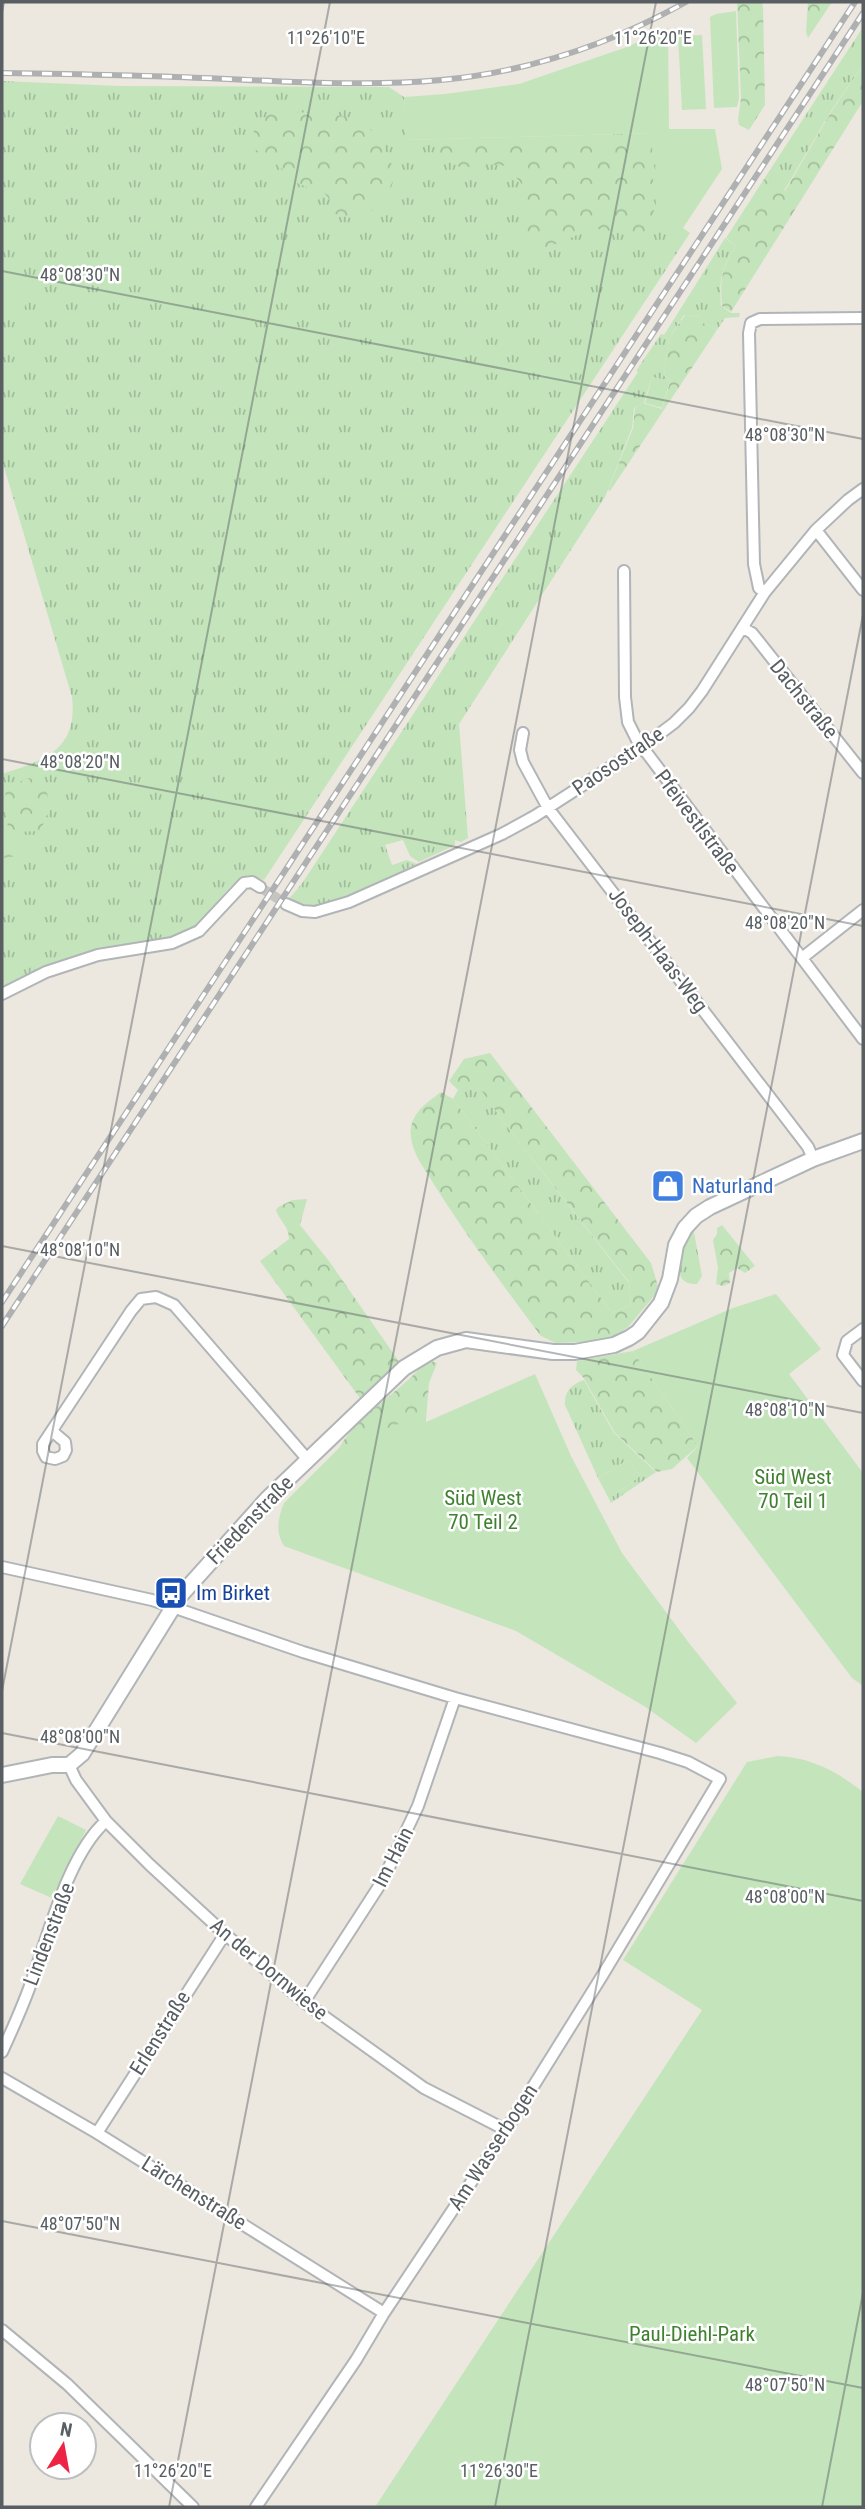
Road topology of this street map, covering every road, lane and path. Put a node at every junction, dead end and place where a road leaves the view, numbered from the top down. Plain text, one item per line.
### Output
1 (863, 318) edge
2 (863, 489) edge
3 (816, 530) junction
4 (624, 571) dead end
5 (863, 590) edge
6 (765, 592) junction
7 (743, 628) junction
8 (523, 733) dead end
9 (642, 747) junction
10 (863, 773) edge
11 (548, 808) junction
12 (260, 887) dead end
13 (286, 904) tunnel mouth
14 (863, 910) edge
15 (802, 958) junction
16 (2, 994) edge
17 (863, 1039) edge
18 (863, 1141) edge
19 (813, 1159) junction
20 (863, 1329) edge
21 (863, 1381) edge
22 (52, 1431) dead end
23 (309, 1460) junction
24 (2, 1567) edge
25 (172, 1606) junction
26 (455, 1698) junction
27 (69, 1765) junction
28 (2, 1775) edge
29 (106, 1821) junction
30 (225, 1934) junction
31 (304, 2002) junction
32 (2, 2052) edge
33 (2, 2078) edge
34 (506, 2130) junction
35 (97, 2133) junction
36 (384, 2313) junction
37 (3, 2336) edge
38 (193, 2507) edge
39 (256, 2507) edge

1 - 6 street
2 - 3 street, Paosostraße
3 - 5 street
3 - 6 street, Paosostraße
4 - 9 street, Pfeivestlstraße
6 - 7 street, Paosostraße
7 - 9 street, Paosostraße
7 - 10 street, Dachstraße
8 - 11 street, Joseph-Haas-Weg
9 - 11 street, Paosostraße
9 - 15 street, Pfeivestlstraße
11 - 13 street, Paosostraße
11 - 19 street, Joseph-Haas-Weg
12 - 16 street
14 - 15 street
15 - 17 street, Pfeivestlstraße
18 - 19 street, Friedenstraße
19 - 23 street, Friedenstraße
20 - 21 street
22 - 23 street
23 - 25 street, Friedenstraße
24 - 25 street
25 - 26 street
25 - 27 street, Friedenstraße
26 - 31 street, Im Hain
26 - 34 street, Am Wasserbogen
27 - 28 street
27 - 29 street, An der Dornwiese
29 - 30 street, An der Dornwiese
29 - 32 street, Lindenstraße
30 - 31 street, An der Dornwiese
30 - 35 street, Erlenstraße
31 - 34 street, An der Dornwiese
33 - 35 street, Lärchenstraße
34 - 36 street, Am Wasserbogen
35 - 36 street, Lärchenstraße
36 - 39 street, Am Wasserbogen
37 - 38 street

